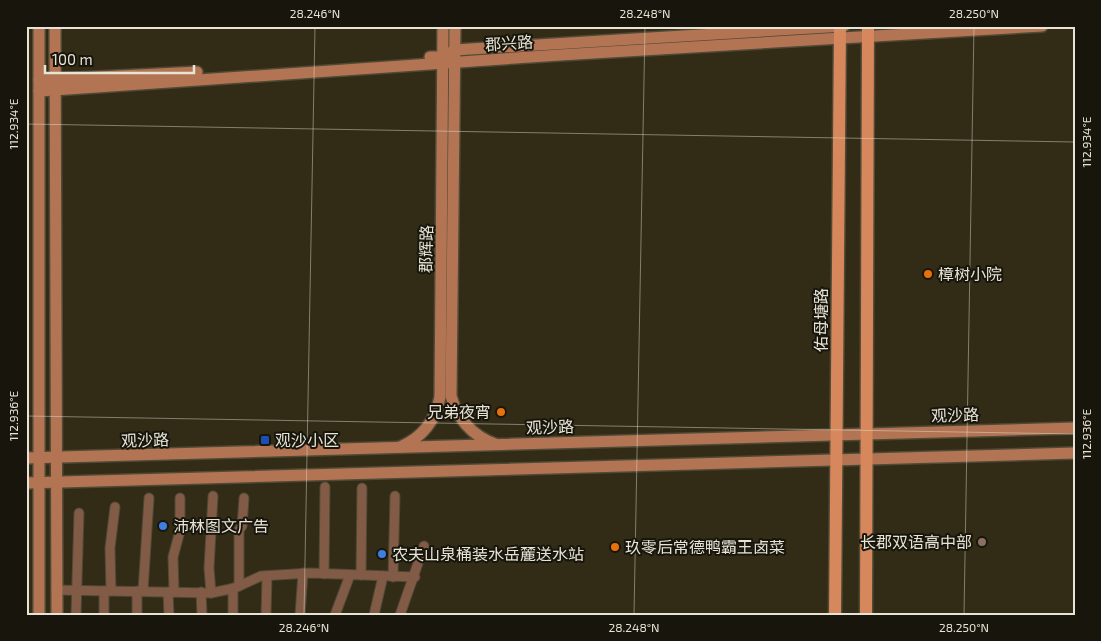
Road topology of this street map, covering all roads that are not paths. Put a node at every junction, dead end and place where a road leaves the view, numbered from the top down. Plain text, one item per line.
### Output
1 (39, 26) edge
2 (55, 26) edge
3 (442, 26) edge
4 (456, 26) edge
5 (1042, 26) edge
6 (841, 30) edge
7 (868, 32) edge
8 (455, 50) junction
9 (442, 60) junction
10 (455, 63) junction
11 (55, 85) junction
12 (39, 86) junction
13 (1075, 428) edge
14 (867, 434) junction
15 (836, 435) junction
16 (498, 445) junction
17 (393, 449) junction
18 (1075, 453) edge
19 (32, 458) edge
20 (54, 458) junction
21 (868, 459) junction
22 (836, 460) junction
23 (32, 483) edge
24 (55, 483) junction
25 (325, 487) dead end
26 (362, 488) dead end
27 (213, 496) dead end
28 (395, 496) dead end
29 (149, 498) dead end
30 (180, 498) dead end
31 (244, 498) dead end
32 (115, 507) dead end
33 (79, 513) dead end
34 (424, 546) dead end
35 (303, 573) junction
36 (324, 574) junction
37 (350, 575) junction
38 (361, 575) junction
39 (266, 576) junction
40 (383, 576) junction
41 (394, 576) junction
42 (415, 577) junction
43 (236, 587) junction
44 (56, 590) junction
45 (76, 590) junction
46 (108, 591) junction
47 (140, 591) junction
48 (171, 592) junction
49 (201, 592) junction
50 (211, 593) junction
51 (39, 615) edge
52 (56, 615) edge
53 (76, 615) edge
54 (104, 615) edge
55 (137, 615) edge
56 (169, 615) edge
57 (202, 615) edge
58 (234, 615) edge
59 (266, 615) edge
60 (300, 615) edge
61 (335, 615) edge
62 (374, 615) edge
63 (400, 615) edge
64 (835, 615) edge
65 (866, 615) edge

1 - 12 main road
2 - 11 main road
3 - 9 main road, 郡辉路
4 - 8 main road, 郡辉路
5 - 7 main road, 郡兴路
6 - 7 main road, 郡兴路
6 - 8 main road, 郡兴路
6 - 10 main road, 郡兴路
6 - 15 main road, 佑母塘路
7 - 14 main road
8 - 9 main road, 郡兴路
8 - 10 main road, 郡辉路
9 - 10 main road, 郡兴路
9 - 11 main road, 郡兴路
9 - 17 main road, 郡辉路
10 - 16 main road, 郡辉路
11 - 12 main road, 郡兴路
11 - 20 main road
12 - 19 main road
13 - 14 main road, 观沙路
14 - 15 main road, 观沙路
14 - 21 main road
15 - 16 main road, 观沙路
15 - 22 main road, 佑母塘路
16 - 17 main road, 观沙路
17 - 20 main road, 观沙路
18 - 21 main road
19 - 20 main road, 观沙路
19 - 23 main road
20 - 24 main road
21 - 22 main road
21 - 65 main road
22 - 24 main road
22 - 64 main road, 佑母塘路
23 - 24 main road
23 - 51 main road
24 - 44 main road
25 - 36 street
26 - 38 street
27 - 50 street
28 - 41 street
29 - 47 street
30 - 48 street
31 - 43 street
32 - 46 street
33 - 45 street
34 - 42 street
35 - 36 street
35 - 39 street
35 - 60 street
36 - 37 street
37 - 38 street
37 - 61 street
38 - 40 street
39 - 43 street
39 - 59 street
40 - 41 street
40 - 62 street
41 - 42 street
42 - 63 street
43 - 50 street
43 - 58 street
44 - 45 street
44 - 52 main road
45 - 46 street
45 - 53 street
46 - 47 street
46 - 54 street
47 - 48 street
47 - 55 street
48 - 49 street
48 - 56 street
49 - 50 street
49 - 57 street

